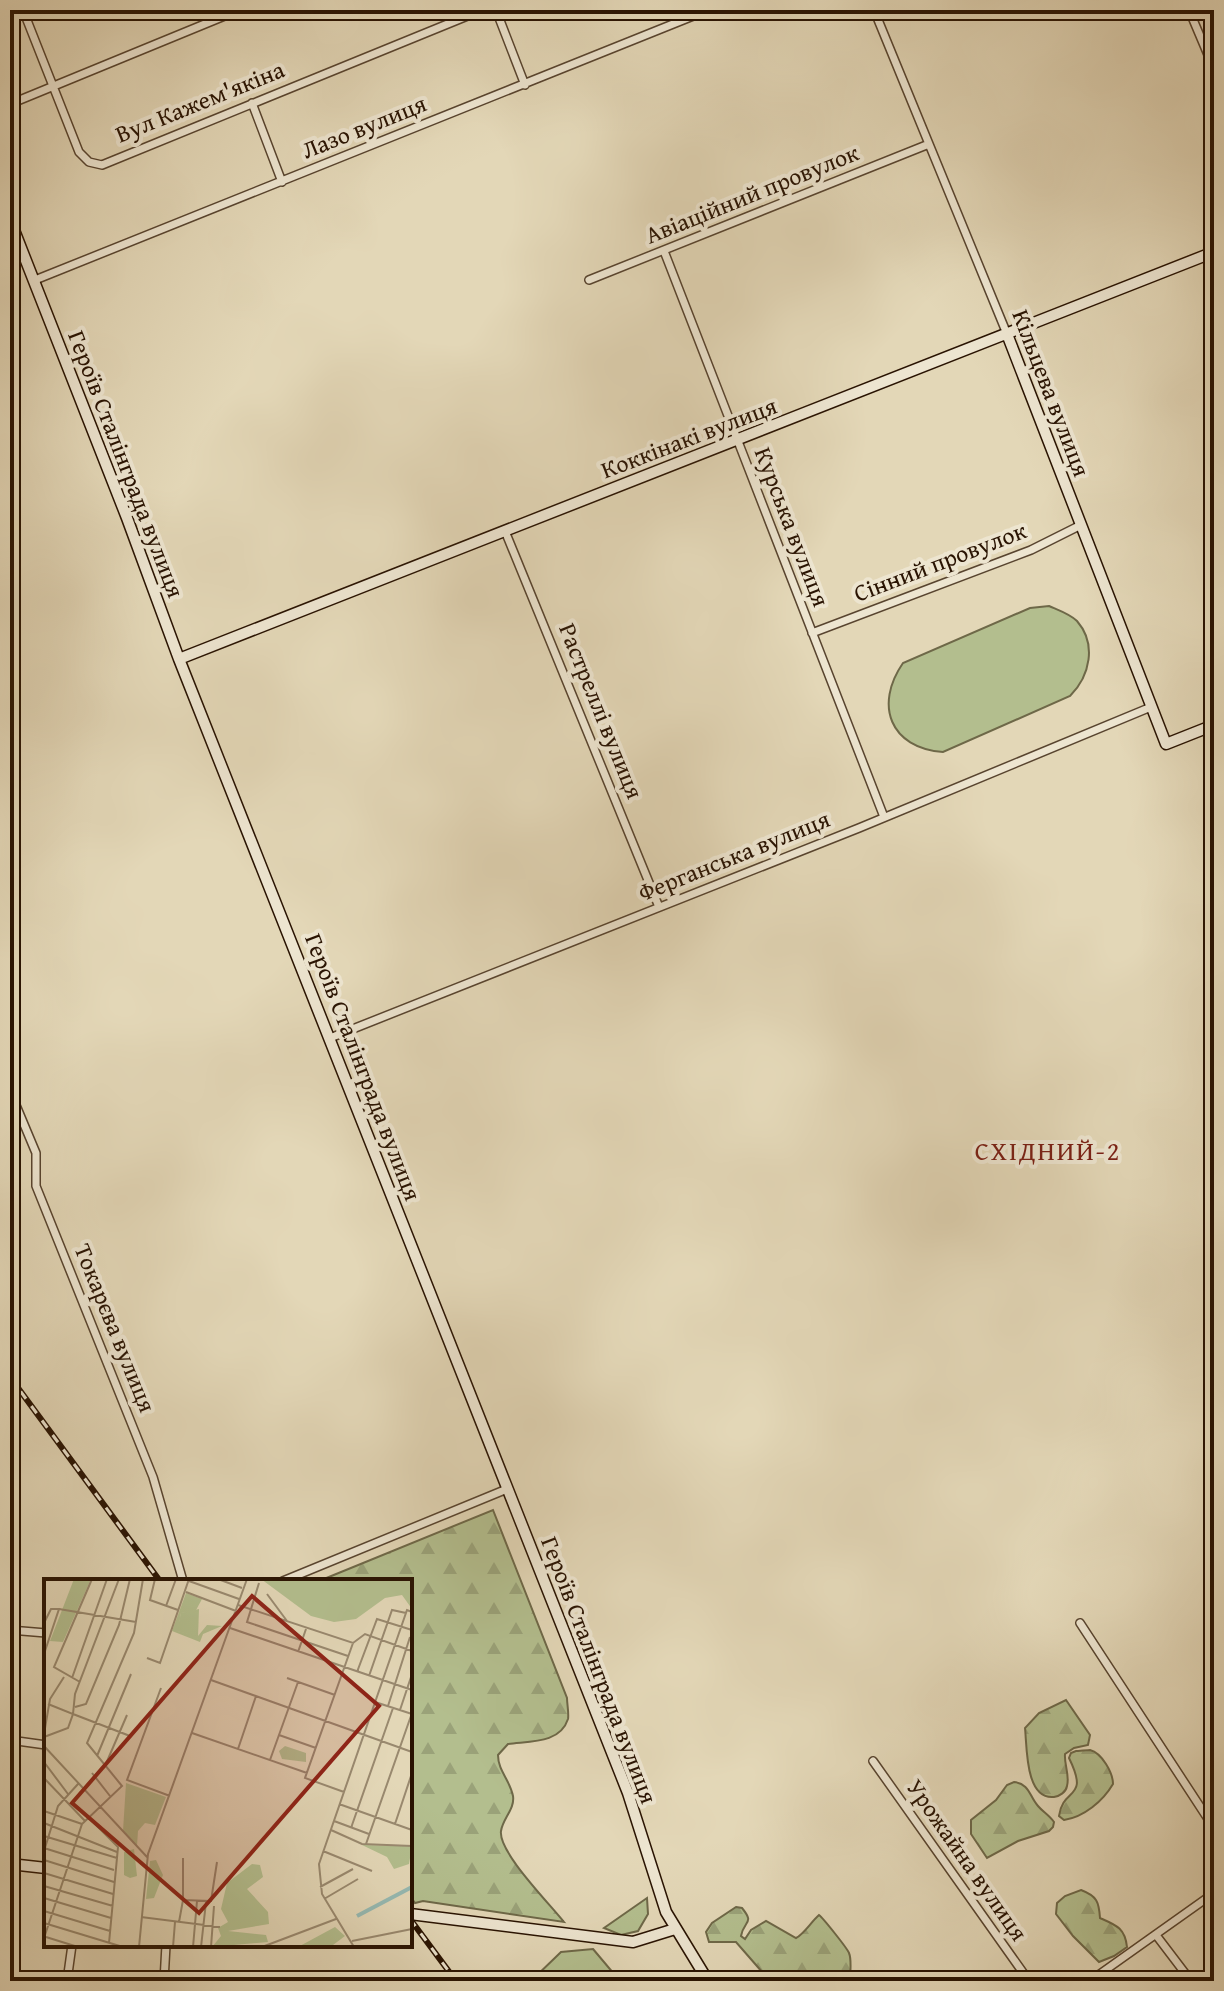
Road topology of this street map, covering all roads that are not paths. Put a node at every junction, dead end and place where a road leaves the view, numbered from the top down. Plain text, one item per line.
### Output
1 (23, 10) edge
2 (239, 10) edge
3 (482, 10) edge
4 (496, 10) edge
5 (708, 10) edge
6 (874, 10) edge
7 (1189, 10) edge
8 (1214, 69) edge
9 (525, 85) junction
10 (53, 86) junction
11 (252, 103) junction
12 (10, 104) edge
13 (929, 144) junction
14 (282, 182) junction
15 (10, 220) edge
16 (664, 251) junction
17 (1214, 252) edge
18 (35, 280) junction
19 (589, 280) dead end
20 (1007, 334) junction
21 (737, 441) junction
22 (1081, 525) junction
23 (505, 531) junction
24 (812, 633) junction
25 (179, 659) junction
26 (1151, 707) junction
27 (1214, 725) edge
28 (884, 817) junction
29 (659, 907) junction
30 (330, 1038) junction
31 (10, 1091) edge
32 (507, 1489) junction
33 (182, 1579) edge
34 (288, 1579) edge
35 (1080, 1623) dead end
36 (10, 1630) edge
37 (44, 1633) edge
38 (10, 1740) edge
39 (44, 1745) edge
40 (873, 1761) dead end
41 (1214, 1828) edge
42 (10, 1864) edge
43 (44, 1868) edge
44 (1211, 1896) edge
45 (1214, 1907) edge
46 (412, 1914) edge
47 (675, 1929) junction
48 (1156, 1935) junction
49 (72, 1947) edge
50 (166, 1947) edge
51 (67, 1981) edge
52 (164, 1981) edge
53 (708, 1981) edge
54 (1029, 1981) edge
55 (1090, 1981) edge
56 (1191, 1981) edge

1 - 10 street, Вул Кажем'якіна
2 - 10 street
3 - 11 street, Вул Кажем'якіна
4 - 9 street
5 - 9 street, Лазо вулиця
6 - 13 street, Кільцева вулиця
7 - 8 street
9 - 14 street, Лазо вулиця
10 - 11 street, Вул Кажем'якіна
10 - 12 street
11 - 14 street
13 - 16 street, Авіаційний провулок
13 - 20 street, Кільцева вулиця
14 - 18 street, Лазо вулиця
15 - 18 street, Героїв Сталінграда вулиця
16 - 19 street, Авіаційний провулок
16 - 21 street, Курська вулиця
17 - 20 street, Коккінакі вулиця
18 - 25 street, Героїв Сталінграда вулиця
20 - 21 street, Коккінакі вулиця
20 - 22 street, Кільцева вулиця
21 - 23 street, Коккінакі вулиця
21 - 24 street, Курська вулиця
22 - 24 street, Сінний провулок
22 - 26 street, Кільцева вулиця
23 - 25 street, Коккінакі вулиця
23 - 29 street, Растреллі вулиця
24 - 28 street, Курська вулиця
25 - 30 street, Героїв Сталінграда вулиця
26 - 27 street, Кільцева вулиця
26 - 28 street, Ферганська вулиця
28 - 29 street, Ферганська вулиця
29 - 30 street, Ферганська вулиця
30 - 32 street, Героїв Сталінграда вулиця
31 - 33 street, Токарєва вулиця
32 - 34 street
32 - 47 street, Героїв Сталінграда вулиця
35 - 41 street
36 - 37 street
38 - 39 street
40 - 54 street, Урожайна вулиця
42 - 43 street
44 - 45 street
44 - 48 street
46 - 47 street
47 - 53 street, Героїв Сталінграда вулиця
48 - 55 street
48 - 56 street
49 - 51 street
50 - 52 street

